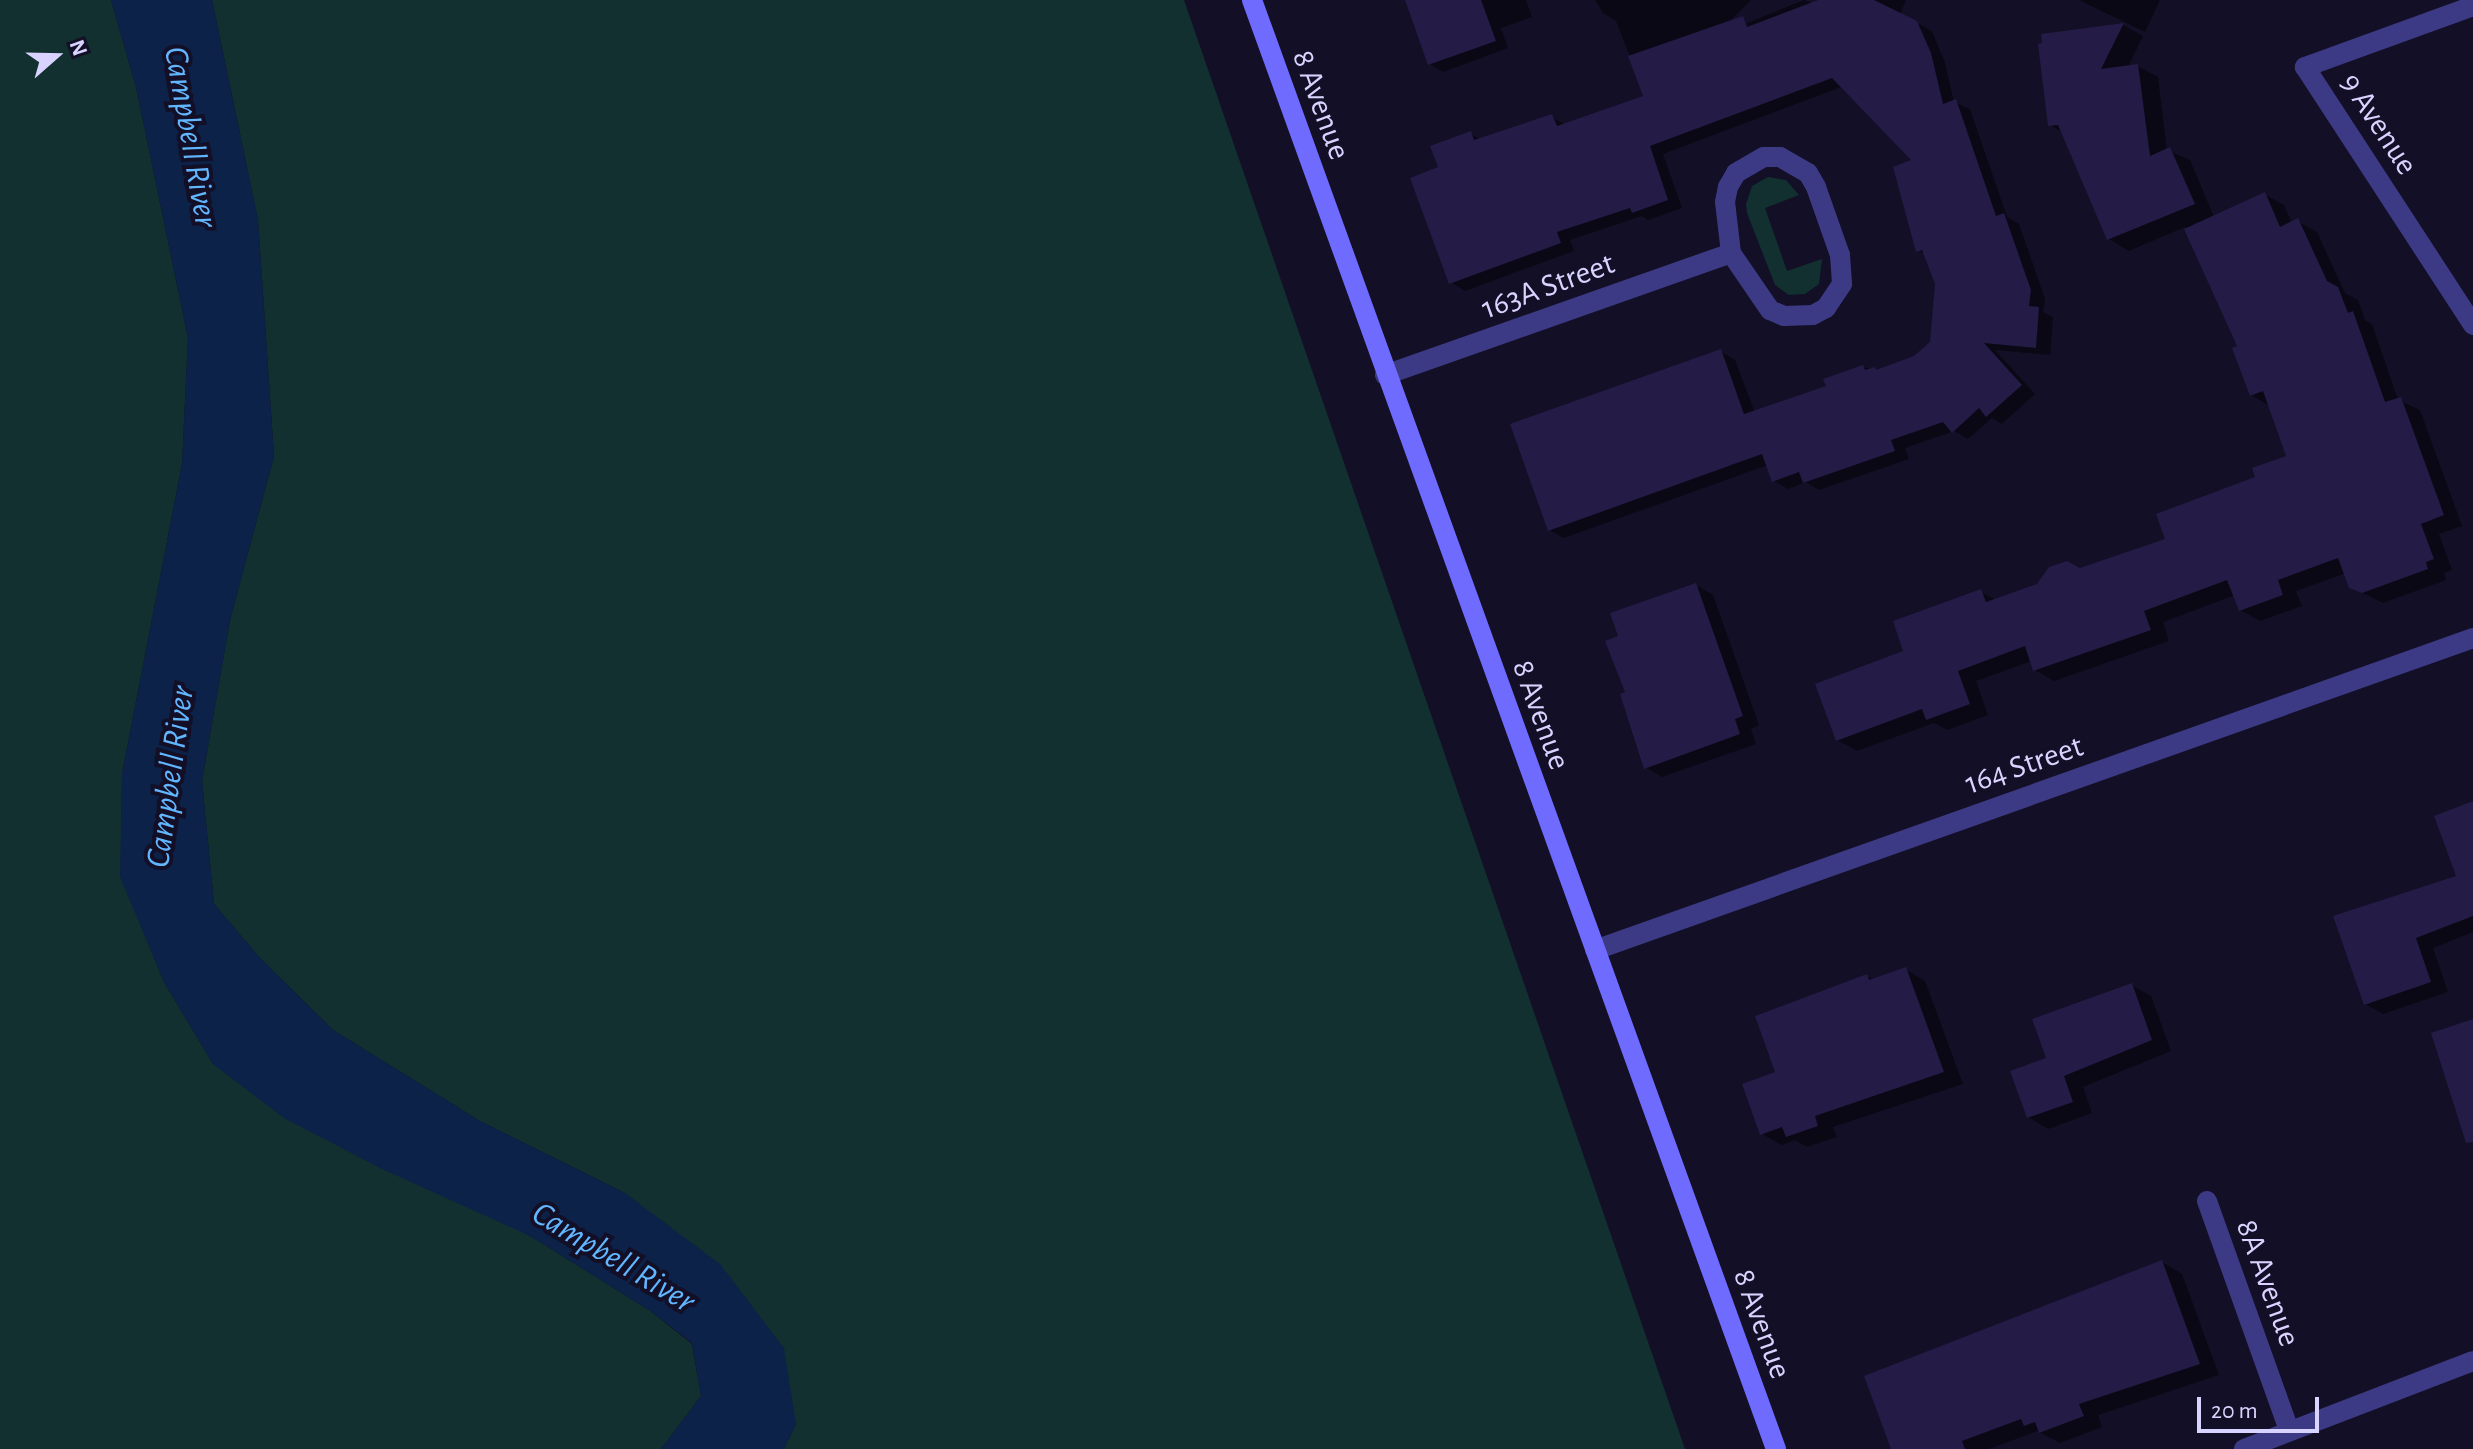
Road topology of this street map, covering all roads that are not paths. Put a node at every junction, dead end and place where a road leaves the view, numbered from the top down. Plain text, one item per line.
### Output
1 (1252, 0) edge
2 (2473, 6) edge
3 (1731, 253) junction
4 (2473, 325) edge
5 (1385, 375) junction
6 (2473, 638) edge
7 (1595, 950) junction
8 (2207, 1201) dead end
9 (2473, 1361) edge
10 (2289, 1430) junction
11 (1776, 1449) edge
12 (2244, 1449) edge

1 - 5 main road, 8 Avenue
2 - 4 street, 9 Avenue
3 - 3 street
3 - 5 street, 163A Street
5 - 7 main road, 8 Avenue
6 - 7 street, 164 Street
7 - 11 main road, 8 Avenue
8 - 10 street, 8A Avenue
9 - 10 street
10 - 12 street

